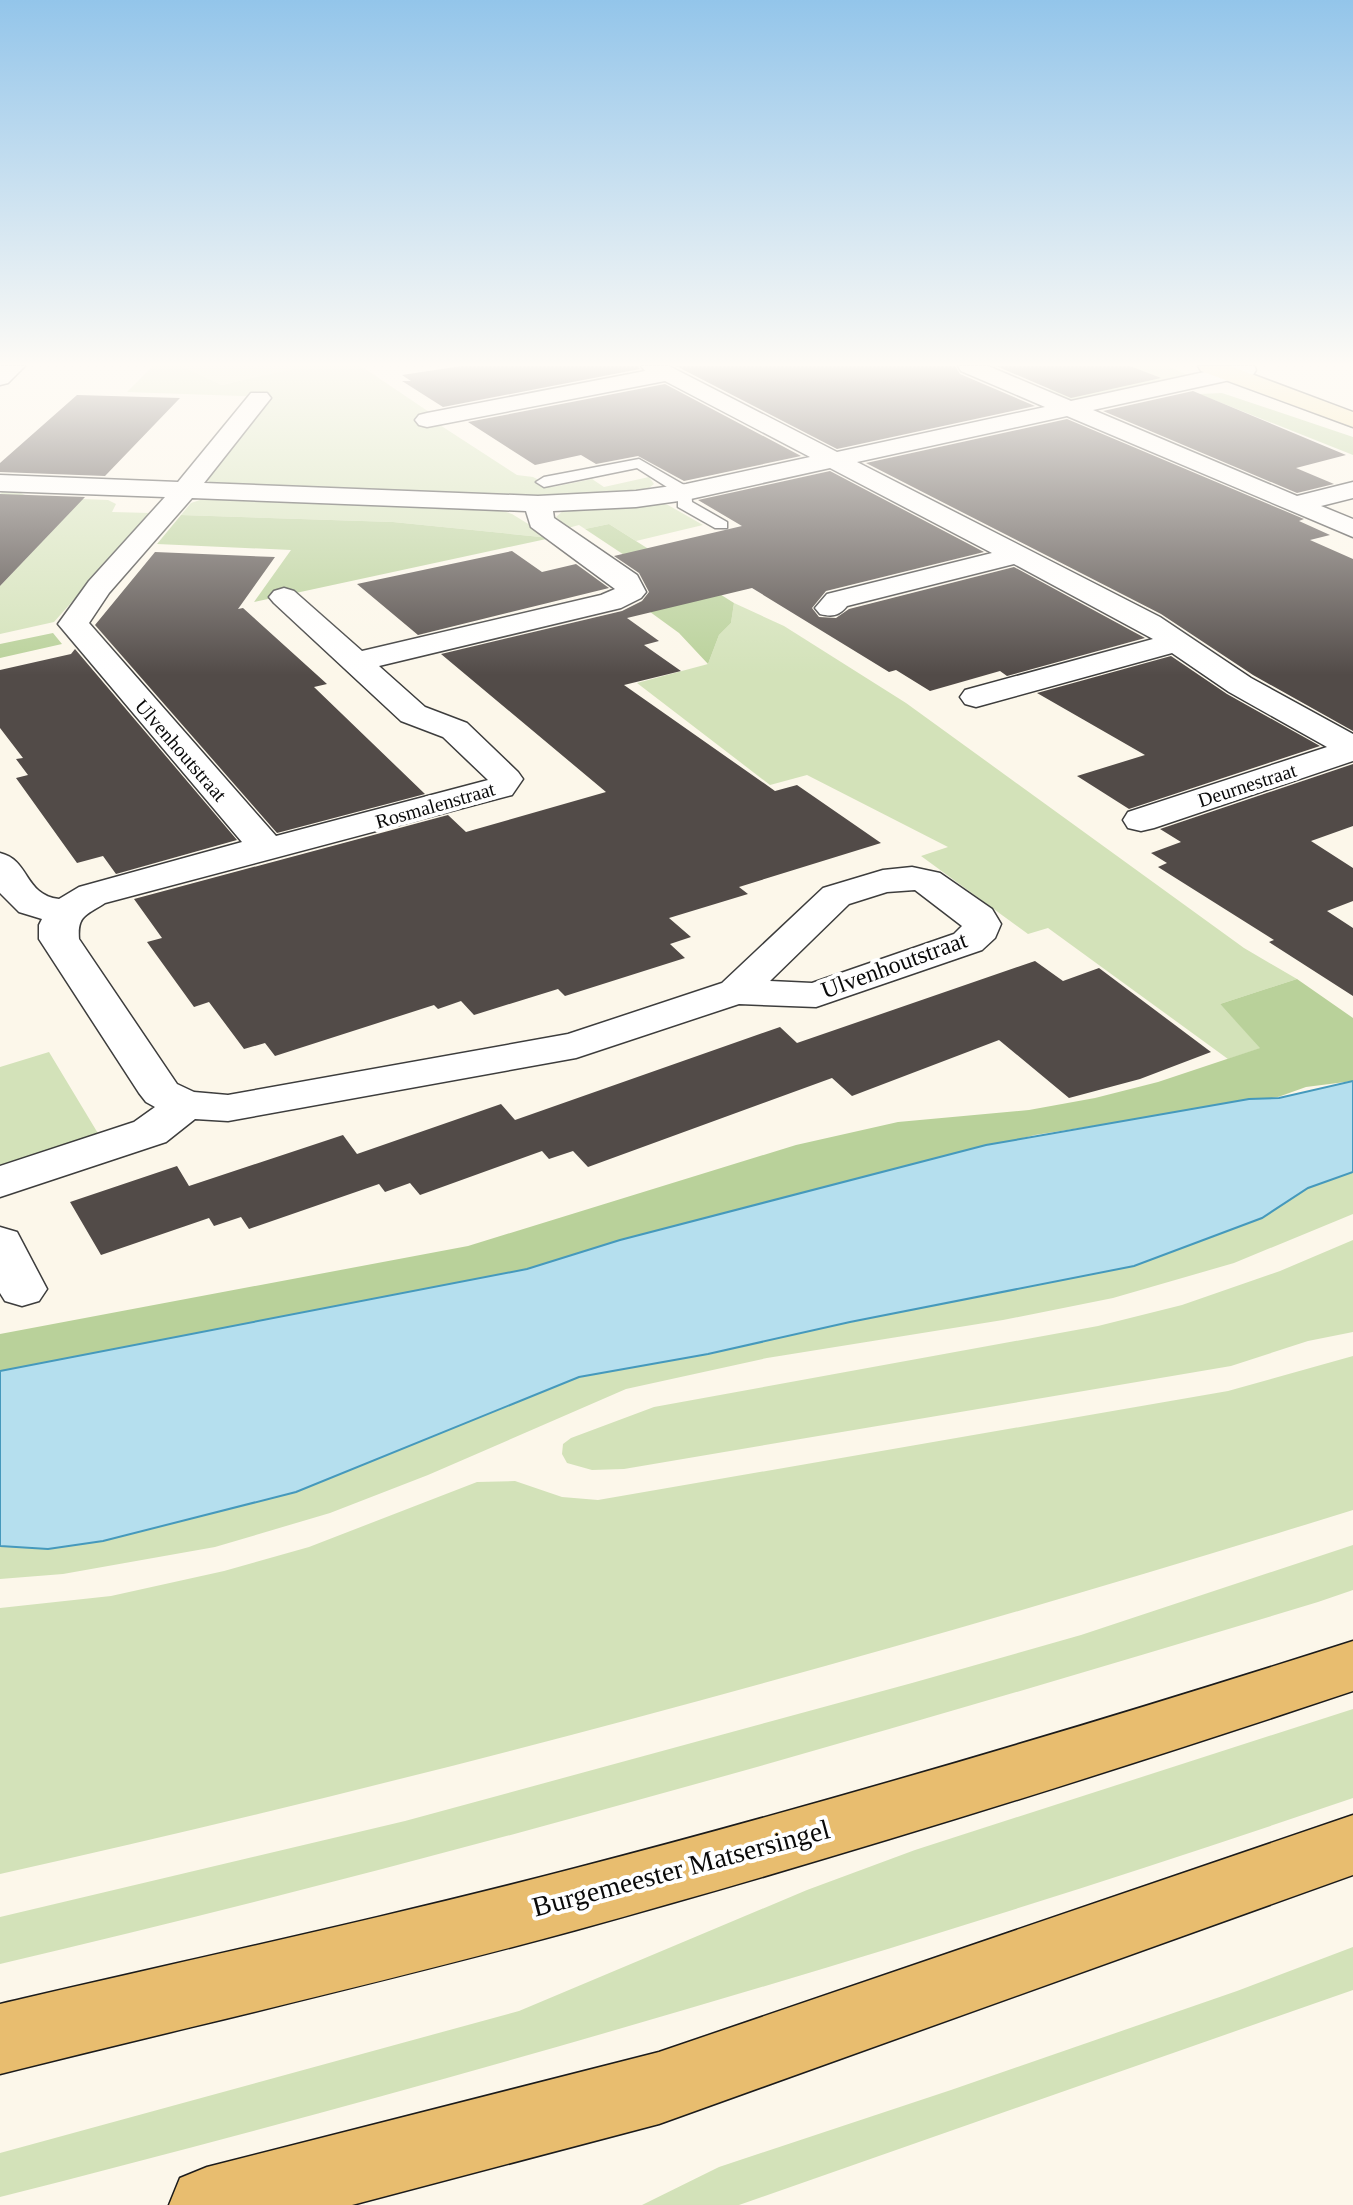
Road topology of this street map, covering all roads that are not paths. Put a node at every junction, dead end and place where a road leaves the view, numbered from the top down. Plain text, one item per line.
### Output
1 (201, 469) edge
2 (794, 469) edge
3 (852, 469) edge
4 (1211, 469) edge
5 (0, 483) edge
6 (184, 489) junction
7 (1353, 490) edge
8 (686, 492) junction
9 (541, 493) junction
10 (1295, 504) junction
11 (721, 525) dead end
12 (1353, 529) edge
13 (1017, 555) junction
14 (284, 597) dead end
15 (830, 608) dead end
16 (1177, 642) junction
17 (356, 662) junction
18 (976, 697) dead end
19 (1353, 749) edge
20 (1141, 820) dead end
21 (266, 847) junction
22 (0, 864) edge
23 (66, 911) junction
24 (736, 992) junction
25 (185, 1105) junction
26 (0, 1182) edge
27 (0, 1243) edge
28 (22, 1289) dead end
29 (1353, 1666) edge
30 (1353, 1845) edge
31 (0, 2039) edge
32 (207, 2205) edge

1 - 6 street
2 - 8 street
3 - 13 street, Deurnestraat
4 - 10 street
5 - 6 street
6 - 9 street
6 - 21 street, Ulvenhoutstraat
7 - 10 street
8 - 9 street
8 - 11 lane
9 - 17 street
10 - 12 street
13 - 15 street
13 - 16 street, Deurnestraat
14 - 17 street, Rosmalenstraat
16 - 18 street
16 - 19 street, Deurnestraat
17 - 21 street, Rosmalenstraat
19 - 20 street, Deurnestraat
21 - 23 street
22 - 23 street
23 - 25 street
24 - 24 street, Ulvenhoutstraat
24 - 25 street, Ulvenhoutstraat
25 - 26 street
27 - 28 street
29 - 31 main road, Burgemeester Matsersingel
30 - 32 main road

